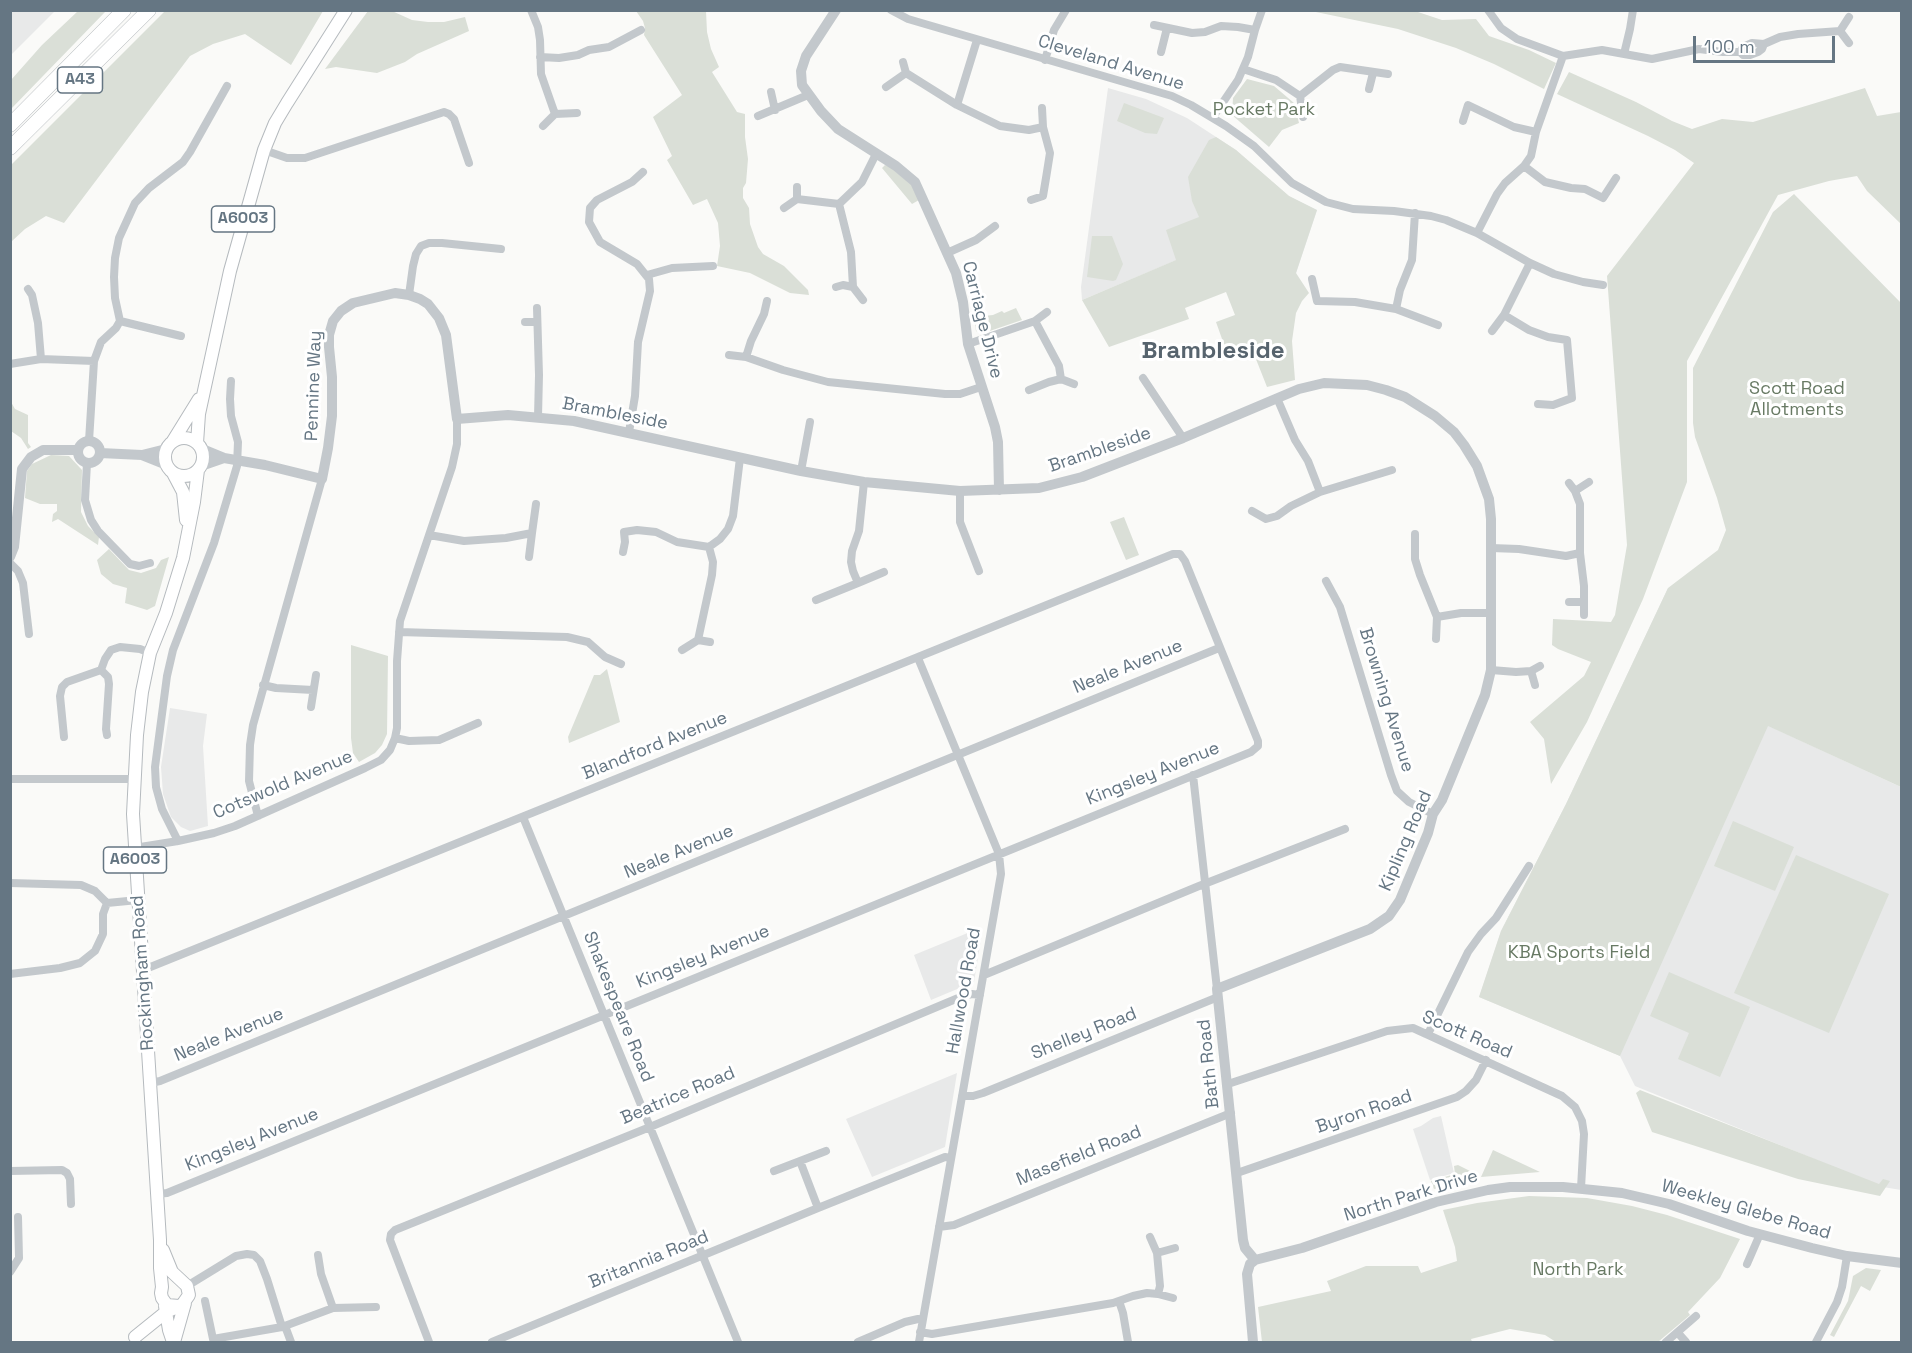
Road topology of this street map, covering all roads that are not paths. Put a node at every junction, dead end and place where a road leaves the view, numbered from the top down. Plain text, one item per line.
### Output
1 (124, 10) edge
2 (149, 10) edge
3 (346, 10) edge
4 (531, 10) edge
5 (836, 10) edge
6 (891, 10) edge
7 (1066, 10) edge
8 (1262, 10) edge
9 (1488, 10) edge
10 (1633, 10) edge
11 (1849, 17) dead end
12 (1154, 25) dead end
13 (1167, 28) junction
14 (641, 30) dead end
15 (1255, 30) junction
16 (1840, 31) junction
17 (977, 40) junction
18 (1849, 43) dead end
19 (1161, 52) dead end
20 (1623, 54) junction
21 (1563, 56) junction
22 (540, 57) junction
23 (1045, 60) junction
24 (903, 62) dead end
25 (1243, 69) junction
26 (906, 73) junction
27 (1373, 73) junction
28 (1388, 74) dead end
29 (226, 86) dead end
30 (886, 87) dead end
31 (1369, 89) dead end
32 (771, 92) dead end
33 (808, 95) junction
34 (1299, 96) junction
35 (957, 105) junction
36 (1042, 108) dead end
37 (775, 110) junction
38 (577, 113) dead end
39 (555, 114) junction
40 (758, 116) dead end
41 (1213, 117) junction
42 (1303, 117) dead end
43 (1463, 121) dead end
44 (10, 125) edge
45 (543, 126) dead end
46 (1043, 127) junction
47 (1536, 132) junction
48 (10, 148) edge
49 (264, 150) junction
50 (876, 154) junction
51 (469, 163) dead end
52 (1524, 166) junction
53 (643, 172) dead end
54 (1616, 178) dead end
55 (797, 187) dead end
56 (797, 198) junction
57 (1031, 200) dead end
58 (839, 204) junction
59 (783, 208) dead end
60 (1415, 213) junction
61 (995, 226) dead end
62 (1478, 233) junction
63 (501, 249) dead end
64 (947, 253) junction
65 (1530, 263) junction
66 (713, 266) dead end
67 (647, 275) junction
68 (1312, 279) dead end
69 (1603, 285) dead end
70 (836, 287) dead end
71 (853, 287) junction
72 (28, 289) dead end
73 (409, 295) junction
74 (863, 300) dead end
75 (767, 301) dead end
76 (537, 308) dead end
77 (1396, 309) junction
78 (1047, 312) dead end
79 (1504, 315) junction
80 (120, 321) junction
81 (1035, 321) junction
82 (525, 322) dead end
83 (537, 322) junction
84 (1438, 325) dead end
85 (1492, 331) dead end
86 (181, 336) dead end
87 (626, 344) dead end
88 (968, 344) junction
89 (638, 346) junction
90 (729, 356) dead end
91 (746, 357) junction
92 (41, 359) junction
93 (94, 361) junction
94 (10, 364) edge
95 (1143, 378) dead end
96 (1061, 379) junction
97 (231, 381) dead end
98 (1074, 384) dead end
99 (981, 387) junction
100 (204, 390) junction
101 (1029, 390) dead end
102 (1277, 398) junction
103 (1538, 404) dead end
104 (538, 417) junction
105 (457, 419) junction
106 (810, 422) dead end
107 (629, 432) junction
108 (1183, 438) junction
109 (89, 441) junction
110 (170, 445) junction
111 (200, 446) junction
112 (78, 450) junction
113 (100, 453) junction
114 (142, 455) junction
115 (224, 458) junction
116 (740, 458) junction
117 (238, 460) junction
118 (87, 463) junction
119 (199, 468) junction
120 (170, 469) junction
121 (1392, 470) dead end
122 (801, 471) junction
123 (321, 479) junction
124 (864, 482) junction
125 (1589, 482) dead end
126 (1569, 483) dead end
127 (999, 490) junction
128 (1575, 490) junction
129 (960, 491) junction
130 (1320, 492) junction
131 (536, 504) dead end
132 (1252, 511) dead end
133 (188, 533) junction
134 (532, 533) junction
135 (1415, 534) dead end
136 (429, 535) junction
137 (709, 547) junction
138 (1491, 548) junction
139 (623, 552) dead end
140 (1580, 553) junction
141 (10, 557) edge
142 (529, 557) dead end
143 (10, 563) edge
144 (150, 563) dead end
145 (979, 571) dead end
146 (884, 572) dead end
147 (1326, 581) dead end
148 (858, 583) junction
149 (816, 600) dead end
150 (1569, 602) dead end
151 (1584, 602) junction
152 (1491, 613) junction
153 (1584, 615) dead end
154 (1437, 617) junction
155 (399, 632) junction
156 (28, 634) dead end
157 (1436, 639) dead end
158 (698, 640) junction
159 (710, 642) dead end
160 (1220, 648) junction
161 (682, 650) dead end
162 (150, 653) junction
163 (918, 657) junction
164 (621, 664) dead end
165 (1540, 666) dead end
166 (101, 670) junction
167 (1491, 670) junction
168 (1532, 671) junction
169 (316, 675) dead end
170 (263, 685) junction
171 (1535, 685) dead end
172 (314, 690) junction
173 (311, 707) dead end
174 (478, 723) dead end
175 (107, 735) dead end
176 (64, 737) dead end
177 (396, 738) junction
178 (958, 755) junction
179 (1193, 775) junction
180 (134, 779) junction
181 (11, 780) edge
182 (1433, 814) junction
183 (258, 816) junction
184 (523, 818) junction
185 (1345, 829) dead end
186 (178, 841) junction
187 (134, 848) junction
188 (999, 854) junction
189 (1529, 866) dead end
190 (10, 883) edge
191 (1207, 883) junction
192 (138, 900) junction
193 (107, 903) junction
194 (564, 917) junction
195 (143, 970) junction
196 (10, 974) edge
197 (984, 975) junction
198 (1218, 993) junction
199 (980, 994) junction
200 (603, 1015) junction
201 (1428, 1034) junction
202 (1486, 1060) junction
203 (150, 1083) junction
204 (1228, 1084) junction
205 (962, 1096) junction
206 (1231, 1113) junction
207 (650, 1127) junction
208 (826, 1151) dead end
209 (951, 1158) junction
210 (800, 1161) junction
211 (10, 1171) edge
212 (774, 1172) dead end
213 (1237, 1173) junction
214 (1581, 1188) junction
215 (157, 1194) junction
216 (71, 1204) dead end
217 (818, 1208) junction
218 (18, 1217) dead end
219 (939, 1227) junction
220 (1760, 1234) junction
221 (1150, 1237) dead end
222 (160, 1240) junction
223 (1175, 1248) dead end
224 (1157, 1253) junction
225 (318, 1255) dead end
226 (702, 1255) junction
227 (1846, 1256) junction
228 (1255, 1260) junction
229 (1902, 1263) edge
230 (1747, 1264) dead end
231 (10, 1272) edge
232 (184, 1284) junction
233 (1158, 1293) junction
234 (1173, 1298) dead end
235 (164, 1300) junction
236 (205, 1301) dead end
237 (1116, 1302) junction
238 (182, 1304) junction
239 (376, 1307) dead end
240 (333, 1308) junction
241 (1696, 1316) dead end
242 (922, 1320) junction
243 (284, 1327) junction
244 (920, 1332) junction
245 (1678, 1333) junction
246 (132, 1340) edge
247 (213, 1341) edge
248 (173, 1342) edge
249 (291, 1342) edge
250 (429, 1342) edge
251 (492, 1342) edge
252 (738, 1342) edge
253 (858, 1342) edge
254 (919, 1342) edge
255 (1128, 1342) edge
256 (1253, 1342) edge
257 (1666, 1342) edge
258 (1686, 1342) edge
259 (1816, 1342) edge

1 - 44 highway, A43
2 - 48 highway, A43
3 - 49 main road, A6003
4 - 22 street
5 - 33 street
6 - 17 street, Cleveland Avenue
7 - 23 street
8 - 15 street
9 - 21 street
10 - 20 street
11 - 16 street
12 - 13 street
13 - 15 street
13 - 19 street
14 - 22 street
15 - 25 street
16 - 18 street
16 - 20 street
17 - 23 street, Cleveland Avenue
17 - 35 street
20 - 21 street
21 - 47 street
22 - 39 street
23 - 41 street, Cleveland Avenue
24 - 26 street
25 - 34 street
25 - 41 street
26 - 30 street
26 - 35 street
27 - 28 street
27 - 31 street
27 - 34 street
29 - 80 street
32 - 37 street
33 - 37 street
33 - 50 street, Carriage Drive
34 - 42 street
35 - 46 street
36 - 46 street
37 - 40 street
38 - 39 street
39 - 45 street
41 - 60 street, Cleveland Avenue
43 - 47 street
46 - 57 street
47 - 52 street
49 - 51 street
49 - 100 main road, A6003
50 - 58 street
50 - 64 street, Carriage Drive
52 - 54 street
52 - 62 street
53 - 67 street
55 - 56 street
56 - 58 street
56 - 59 street
58 - 71 street
60 - 62 street, Cleveland Avenue
60 - 77 street
61 - 64 street
62 - 65 street, Cleveland Avenue
63 - 73 street
64 - 88 street, Carriage Drive
65 - 69 street, Cleveland Avenue
65 - 79 street
66 - 67 street
67 - 89 street
68 - 77 street
70 - 71 street
71 - 74 street
72 - 92 street
73 - 105 street
73 - 123 street, Pennine Way
75 - 91 street
76 - 83 street
77 - 84 street
78 - 81 street
79 - 85 street
79 - 103 street
80 - 86 street
80 - 93 street
81 - 88 street
81 - 96 street
82 - 83 street
83 - 104 street
87 - 89 street
88 - 99 street, Carriage Drive
89 - 107 street
90 - 91 street
91 - 99 street
92 - 93 street
92 - 94 street
93 - 109 street
95 - 108 street
96 - 98 street
96 - 101 street
97 - 117 street
99 - 127 street, Carriage Drive
100 - 110 main road, A6003
100 - 111 main road, A6003
102 - 108 street, Brambleside
102 - 130 street
102 - 138 street, Brambleside
104 - 105 street, Brambleside
104 - 107 street, Brambleside
105 - 136 street
106 - 122 street
107 - 116 street, Brambleside
108 - 127 street, Brambleside
109 - 112 street
109 - 113 street
110 - 111 main road
110 - 114 street
110 - 120 main road
111 - 115 street
111 - 119 main road
112 - 118 street
112 - 141 street
113 - 114 street
113 - 118 street
114 - 120 street
115 - 117 street
115 - 119 street
116 - 122 street, Brambleside
116 - 137 street
117 - 123 street
117 - 186 street
118 - 144 street
119 - 120 main road
119 - 133 main road, Rockingham Road / A6003
120 - 133 main road, Rockingham Road / A6003
121 - 130 street
122 - 124 street, Brambleside
123 - 170 street, Pennine Way
124 - 129 street, Brambleside
124 - 148 street
125 - 128 street
126 - 128 street
127 - 129 street, Brambleside
128 - 140 street
129 - 145 street
130 - 132 street
131 - 134 street
133 - 162 main road, Rockingham Road / A6003
134 - 136 street
134 - 142 street
135 - 154 street
136 - 155 street
137 - 139 street
137 - 158 street
138 - 140 street
138 - 152 street, Brambleside
140 - 151 street
143 - 156 street
146 - 148 street
147 - 182 street, Browning Avenue
148 - 149 street
150 - 151 street
151 - 153 street
152 - 154 street
152 - 167 street, Brambleside
154 - 157 street
155 - 164 street
155 - 177 street
158 - 159 street
158 - 161 street
160 - 163 street, Blandford Avenue
160 - 178 street, Neale Avenue
160 - 179 street, Kingsley Avenue
162 - 166 street
162 - 180 main road, Rockingham Road / A6003
163 - 178 street, Hallwood Road
163 - 184 street, Blandford Avenue
165 - 168 street
166 - 175 street
166 - 176 street
167 - 168 street
167 - 182 street, Kipling Road
168 - 171 street
169 - 172 street
170 - 172 street
170 - 183 street, Pennine Way
172 - 173 street
174 - 177 street
177 - 183 street, Cotswold Avenue
178 - 188 street, Hallwood Road
178 - 194 street, Neale Avenue
179 - 188 street, Kingsley Avenue
179 - 191 street, Bath Road
180 - 181 street
180 - 187 main road, Rockingham Road / A6003
182 - 198 street, Kipling Road
183 - 186 street, Cotswold Avenue
184 - 194 street, Shakespeare Road
184 - 195 street, Blandford Avenue
185 - 191 street
186 - 187 street, Cotswold Avenue
187 - 192 main road, Rockingham Road / A6003
188 - 197 street, Hallwood Road
188 - 200 street, Kingsley Avenue
189 - 201 street
190 - 193 street
191 - 197 street
191 - 198 street, Bath Road
192 - 193 street
192 - 195 main road, Rockingham Road / A6003
193 - 196 street
194 - 200 street, Shakespeare Road
194 - 203 street, Neale Avenue
195 - 203 main road, Rockingham Road / A6003
197 - 199 street, Hallwood Road
198 - 204 street, Bath Road
198 - 205 street, Shelley Road
199 - 205 street, Hallwood Road
199 - 207 street, Beatrice Road
200 - 207 street, Shakespeare Road
200 - 215 street, Kingsley Avenue
201 - 202 street, Scott Road
201 - 204 street, Scott Road
202 - 213 street, Byron Road
202 - 214 street, Scott Road
203 - 215 main road, Rockingham Road / A6003
204 - 206 street, Bath Road
205 - 209 street, Hallwood Road
206 - 213 street, Bath Road
206 - 219 street, Masefield Road
207 - 226 street, Shakespeare Road
207 - 250 street, Beatrice Road
208 - 210 street
209 - 217 street, Britannia Road
209 - 219 street, Hallwood Road
210 - 212 street
210 - 217 street
211 - 216 street
213 - 228 street, Bath Road
214 - 220 street, Weekley Glebe Road
214 - 228 street, North Park Drive
215 - 222 main road, Rockingham Road / A6003
217 - 226 street, Britannia Road
218 - 231 street
219 - 242 street, Hallwood Road
220 - 227 street, Weekley Glebe Road
220 - 230 street
221 - 224 street
222 - 232 main road, Rockingham Road / A6003
222 - 235 main road, Rockingham Road / A6003
223 - 224 street
224 - 233 street
225 - 240 street
226 - 251 street, Britannia Road
226 - 252 street, Shakespeare Road
227 - 229 street, Weekley Glebe Road
227 - 259 street
228 - 256 street
232 - 235 main road
232 - 238 main road, Rockingham Road
232 - 243 street
233 - 234 street
233 - 237 street
235 - 238 main road
235 - 246 main road
235 - 248 main road, Rockingham Road / A6003
236 - 247 street
237 - 244 street
237 - 255 street
238 - 248 main road, Rockingham Road / A6003
239 - 240 street
240 - 243 street
241 - 245 street
242 - 244 street, Hallwood Road
242 - 253 street
243 - 247 street
243 - 249 street
244 - 254 street, Hallwood Road
245 - 257 street
245 - 258 street

